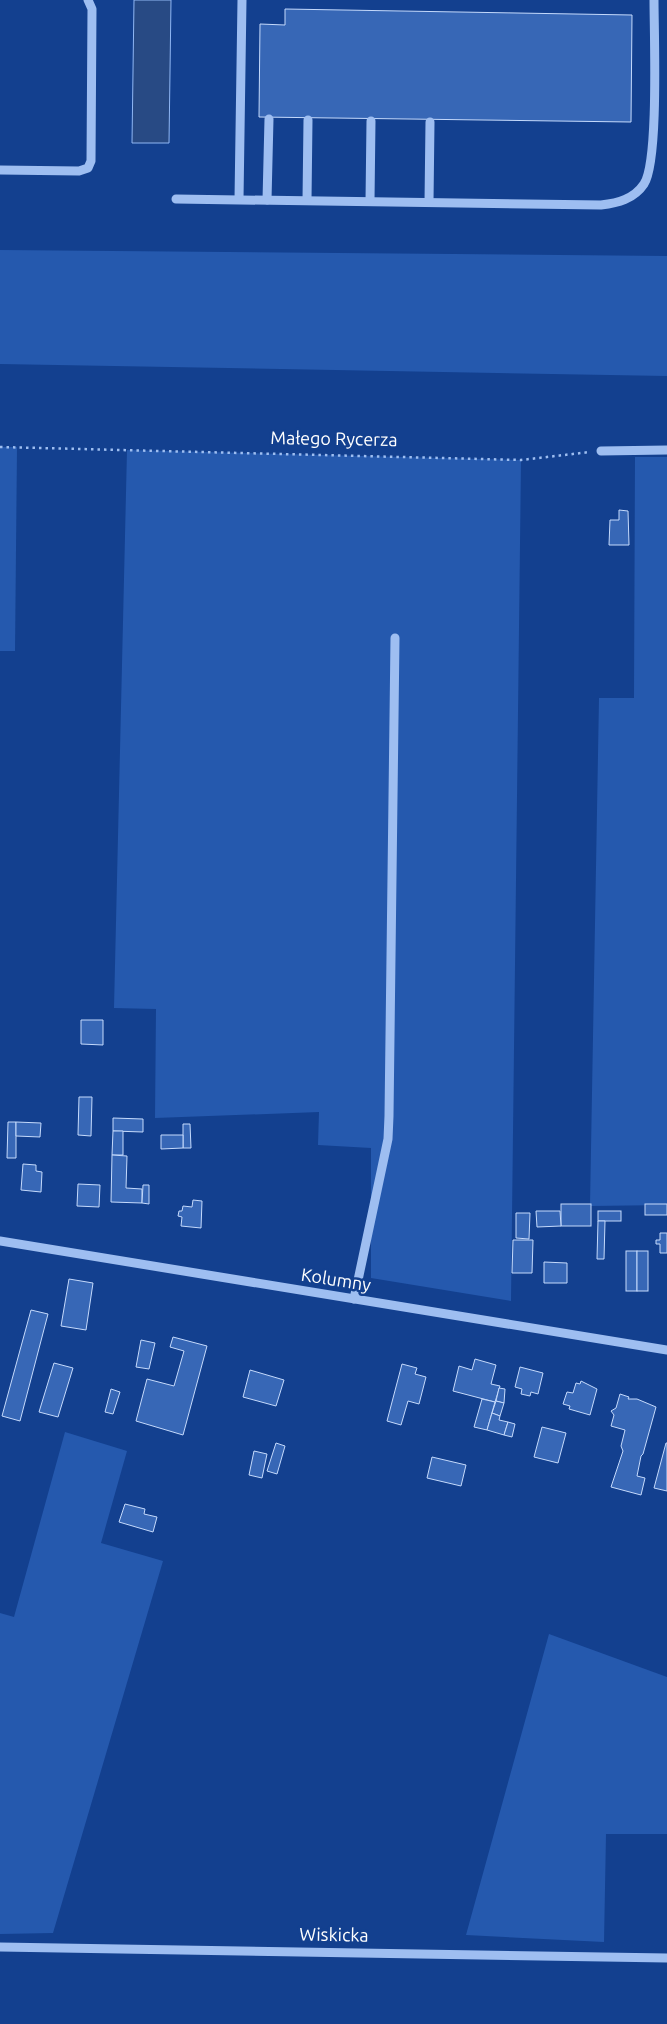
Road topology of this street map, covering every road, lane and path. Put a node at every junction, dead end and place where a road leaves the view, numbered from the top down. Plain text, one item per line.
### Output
1 (88, 0) edge
2 (242, 0) edge
3 (654, 0) edge
4 (269, 119) dead end
5 (308, 120) dead end
6 (371, 121) dead end
7 (430, 122) dead end
8 (0, 170) edge
9 (176, 199) dead end
10 (239, 199) junction
11 (267, 200) junction
12 (307, 200) junction
13 (370, 201) junction
14 (429, 202) junction
15 (0, 447) edge
16 (601, 450) joint
17 (667, 450) edge
18 (395, 638) dead end
19 (0, 1240) edge
20 (354, 1299) junction
21 (667, 1350) edge
22 (0, 1947) edge
23 (667, 1958) edge

1 - 8 street
2 - 10 street
3 - 14 street
4 - 11 street
5 - 12 street
6 - 13 street
7 - 14 street
9 - 10 street
10 - 11 street
11 - 12 street
12 - 13 street
13 - 14 street
15 - 16 path, Małego Rycerza
16 - 17 street
18 - 20 street
19 - 20 street, Kolumny
20 - 21 street, Kolumny
22 - 23 street, Wiskicka

